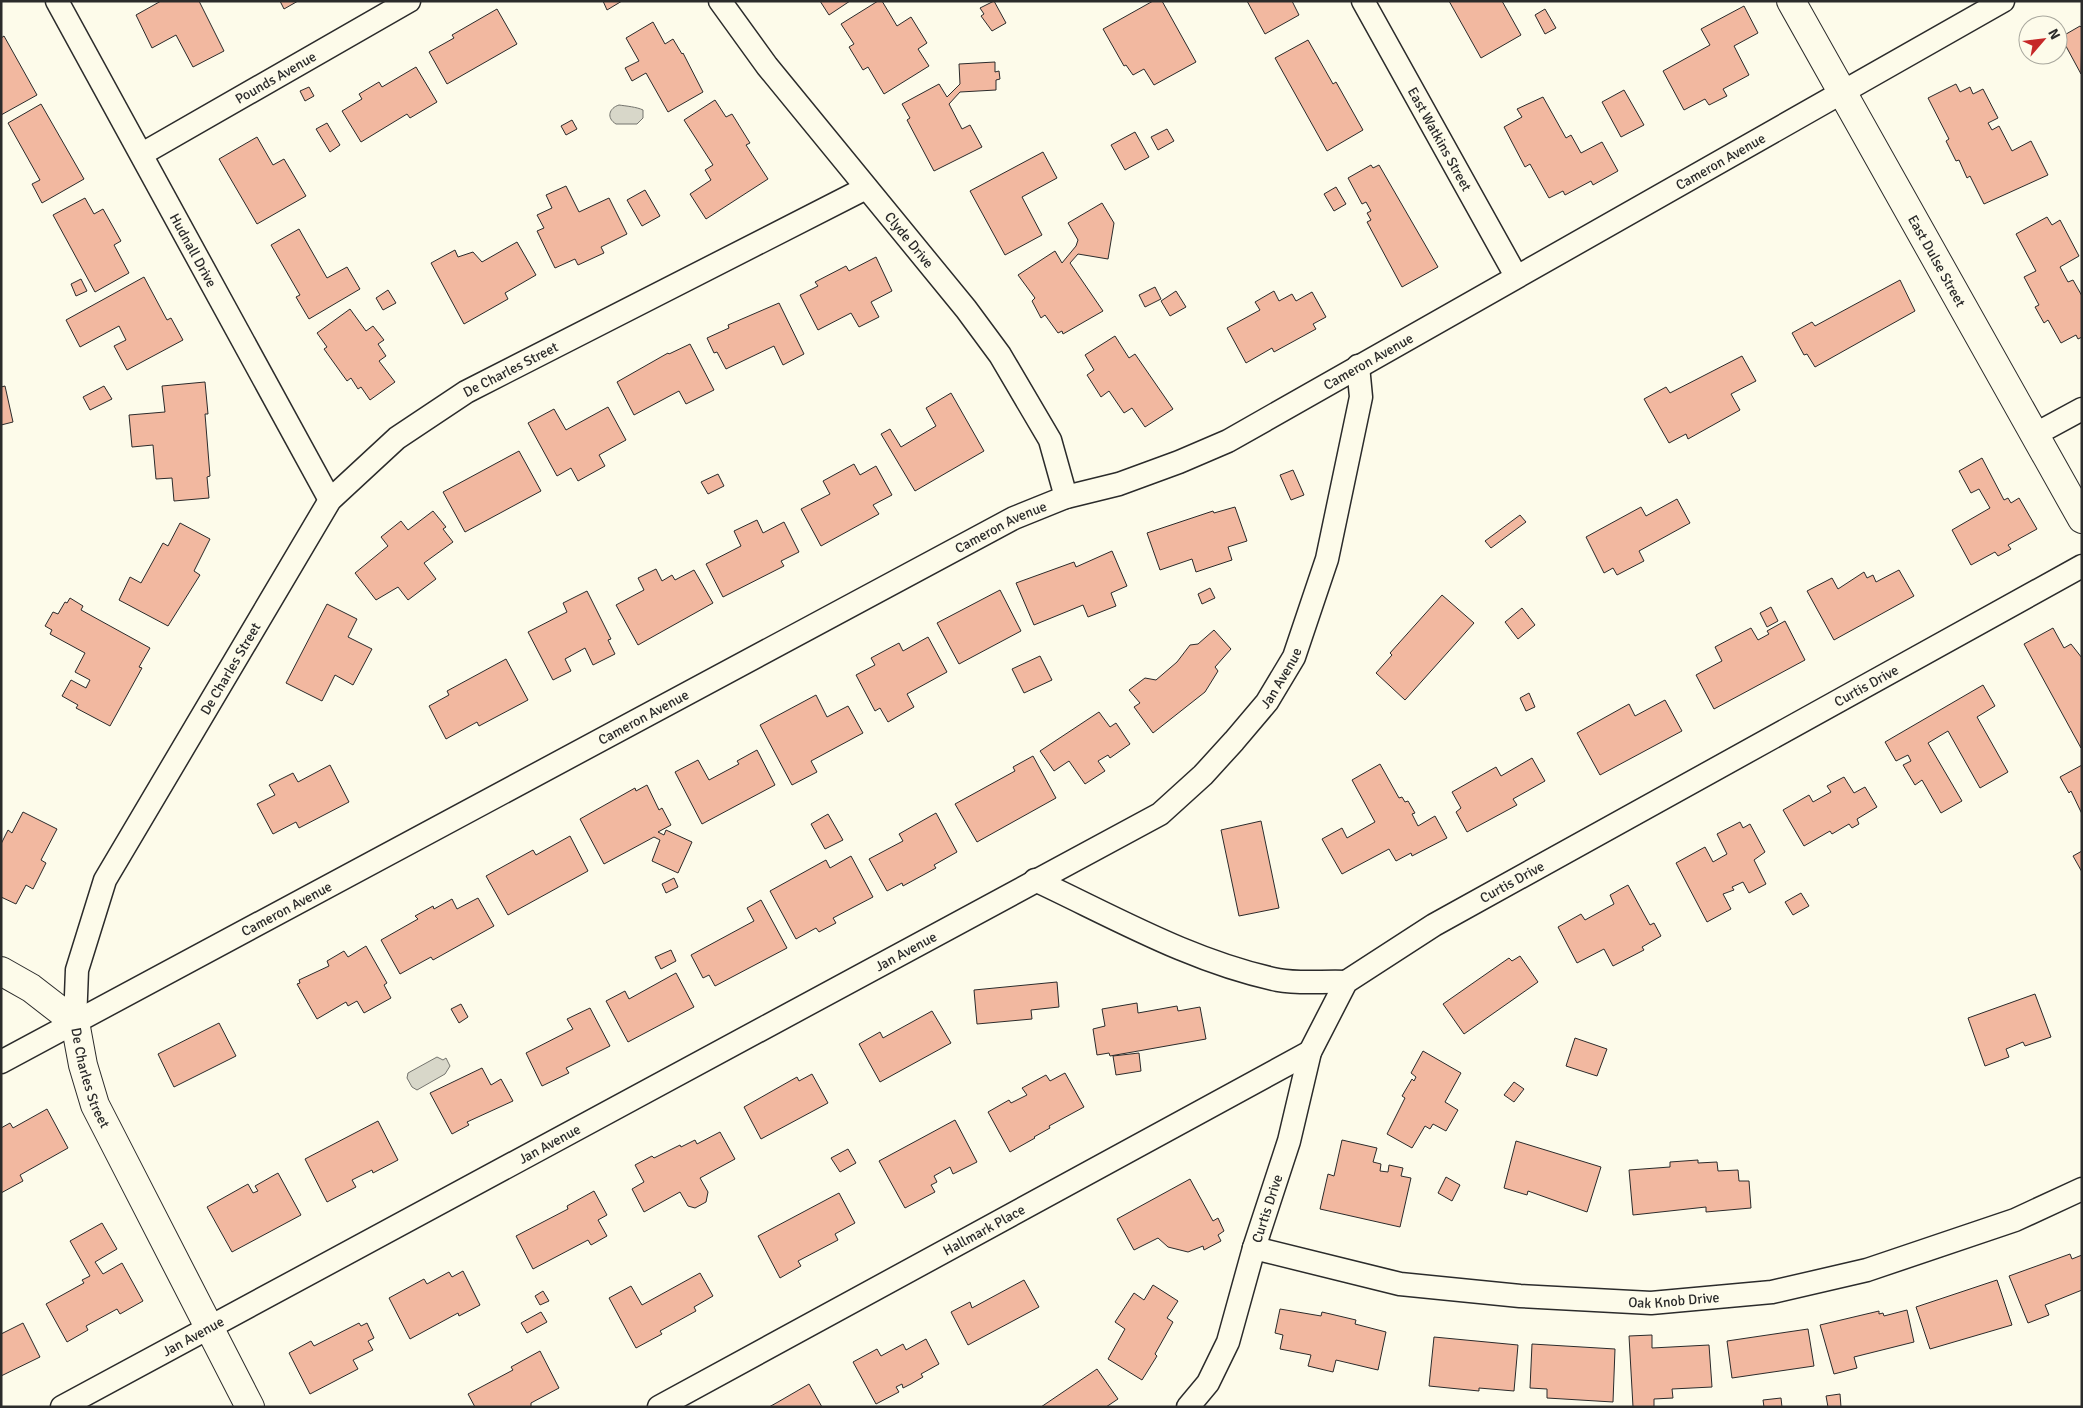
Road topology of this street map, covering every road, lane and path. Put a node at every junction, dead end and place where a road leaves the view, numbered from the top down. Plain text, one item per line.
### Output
1 (57, 1) edge
2 (409, 1) edge
3 (720, 1) edge
4 (1363, 1) edge
5 (1791, 1) edge
6 (2002, 1) edge
7 (1842, 93) junction
8 (142, 154) junction
9 (866, 188) junction
10 (1516, 276) junction
11 (1358, 366) junction
12 (2082, 409) edge
13 (2034, 435) junction
14 (1066, 497) junction
15 (330, 500) junction
16 (2082, 519) edge
17 (2082, 566) edge
18 (1035, 880) junction
19 (1, 971) edge
20 (1346, 982) junction
21 (75, 1022) junction
22 (1310, 1052) junction
23 (1, 1062) edge
24 (2082, 1189) edge
25 (1254, 1248) junction
26 (209, 1328) junction
27 (62, 1407) edge
28 (250, 1407) edge
29 (659, 1407) edge
30 (1188, 1407) edge

1 - 8 street, Hudnall Drive
2 - 8 street, Pounds Avenue
3 - 9 street, Clyde Drive
4 - 10 street, East Watkins Street
5 - 7 street, East Dulse Street
6 - 7 street, Cameron Avenue
7 - 10 street, Cameron Avenue
7 - 13 street, East Dulse Street
8 - 15 street, Hudnall Drive
9 - 14 street, Clyde Drive
9 - 15 street, De Charles Street
10 - 11 street, Cameron Avenue
11 - 14 street, Cameron Avenue
11 - 18 street, Jan Avenue
12 - 13 street
13 - 16 street, East Dulse Street
14 - 21 street, Cameron Avenue
15 - 21 street, De Charles Street
17 - 20 street, Curtis Drive
18 - 20 street
18 - 26 street, Jan Avenue
19 - 21 street
20 - 22 street, Curtis Drive
21 - 23 street, Cameron Avenue
21 - 26 street, De Charles Street
22 - 25 street, Curtis Drive
22 - 29 street, Hallmark Place
24 - 25 street, Oak Knob Drive
25 - 30 street, Curtis Drive
26 - 27 street, Jan Avenue
26 - 28 street, De Charles Street

